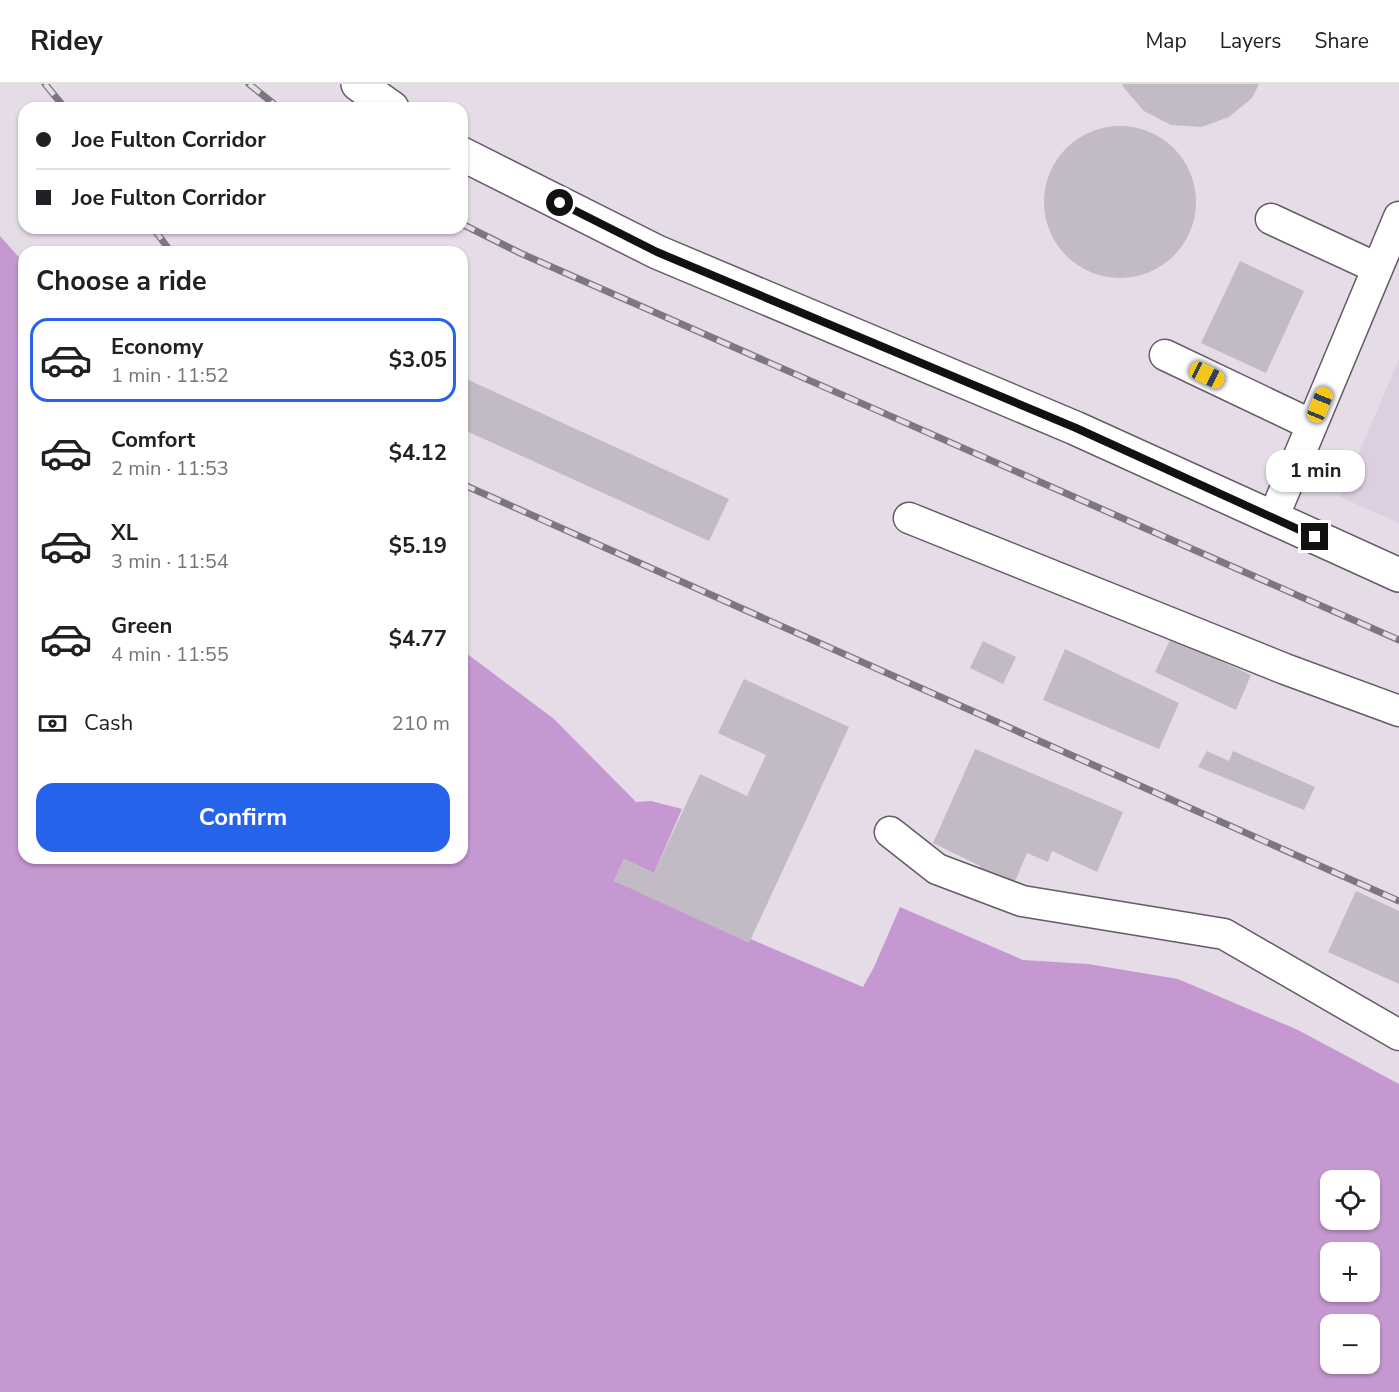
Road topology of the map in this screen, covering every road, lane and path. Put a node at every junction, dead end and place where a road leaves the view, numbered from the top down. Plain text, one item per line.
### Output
1 (358, 84) edge
2 (384, 102) edge
3 (468, 157) edge
4 (1399, 217) edge
5 (1271, 219) dead end
6 (1377, 268) junction
7 (1165, 355) dead end
8 (1311, 425) junction
9 (909, 518) dead end
10 (1273, 518) junction
11 (1399, 575) edge
12 (1399, 711) edge
13 (890, 832) dead end
14 (1399, 1035) edge

1 - 2 main road
3 - 10 main road
4 - 6 lane
5 - 6 lane
6 - 8 lane
7 - 8 lane
8 - 10 lane
9 - 12 lane
10 - 11 main road
13 - 14 lane

